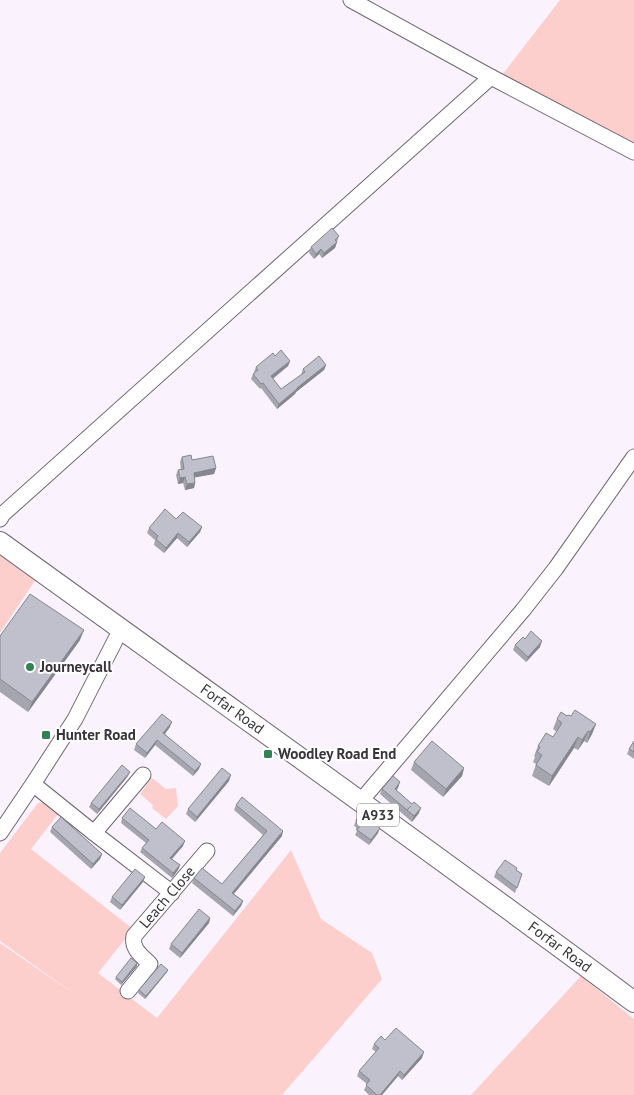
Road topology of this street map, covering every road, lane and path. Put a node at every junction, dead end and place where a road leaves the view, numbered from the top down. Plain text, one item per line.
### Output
1 (351, 0) edge
2 (491, 77) junction
3 (634, 152) edge
4 (634, 457) edge
5 (0, 519) edge
6 (0, 542) edge
7 (121, 629) junction
8 (143, 775) dead end
9 (33, 784) junction
10 (360, 802) junction
11 (0, 833) edge
12 (94, 833) junction
13 (207, 851) dead end
14 (172, 893) junction
15 (128, 990) dead end
16 (634, 1002) edge

1 - 2 street
2 - 3 street
2 - 5 street
4 - 10 street
6 - 7 main road, Forfar Road / A933
7 - 9 street
7 - 10 main road, Forfar Road / A933
8 - 12 street
9 - 11 street
9 - 12 street
10 - 16 main road, Forfar Road / A933
12 - 14 street
13 - 14 street, Leach Close
14 - 15 street, Leach Close

